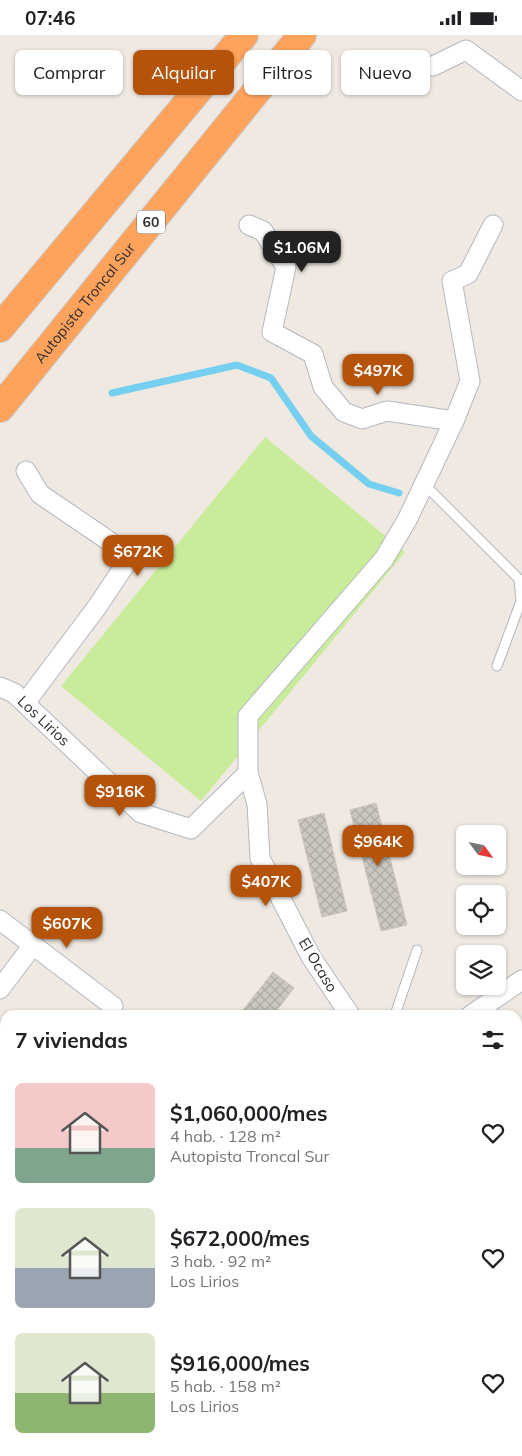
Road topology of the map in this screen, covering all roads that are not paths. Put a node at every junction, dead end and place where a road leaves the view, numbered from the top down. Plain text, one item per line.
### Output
1 (244, 35) edge
2 (302, 35) edge
3 (433, 66) dead end
4 (522, 91) edge
5 (249, 225) dead end
6 (494, 225) dead end
7 (0, 328) edge
8 (0, 408) edge
9 (454, 421) junction
10 (26, 471) dead end
11 (424, 484) junction
12 (497, 666) dead end
13 (0, 687) edge
14 (25, 703) junction
15 (248, 773) junction
16 (0, 920) edge
17 (33, 945) junction
18 (417, 950) dead end
19 (522, 980) edge
20 (0, 989) edge
21 (113, 1006) dead end
22 (347, 1010) edge
23 (397, 1010) edge
24 (478, 1010) edge

1 - 7 highway
2 - 8 highway, Autopista Troncal Sur / 60
3 - 4 street
5 - 9 street
6 - 9 street, El Ocaso
9 - 11 street, El Ocaso
10 - 14 street
11 - 12 lane
11 - 15 street, El Ocaso
13 - 14 street, Los Lirios
14 - 15 street, Los Lirios
15 - 22 street, El Ocaso
16 - 17 street
17 - 20 street
17 - 21 street
18 - 23 lane
19 - 24 street

